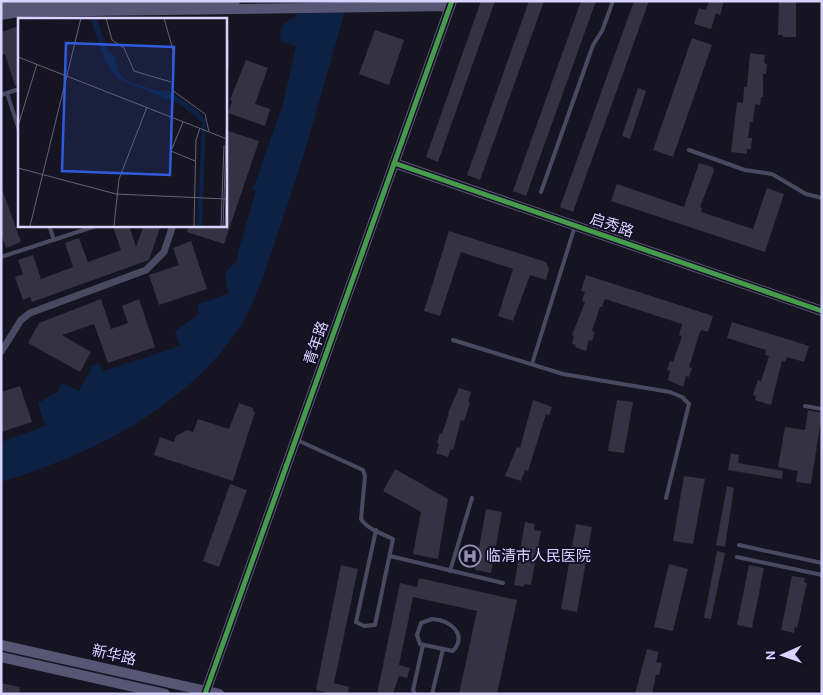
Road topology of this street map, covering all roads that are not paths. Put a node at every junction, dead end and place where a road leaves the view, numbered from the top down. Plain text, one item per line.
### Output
1 (235, 1) edge
2 (613, 1) edge
3 (451, 4) edge
4 (1, 7) edge
5 (224, 14) edge
6 (1, 15) edge
7 (18, 90) edge
8 (7, 93) junction
9 (1, 95) edge
10 (18, 127) edge
11 (688, 150) dead end
12 (394, 163) junction
13 (541, 192) dead end
14 (822, 198) edge
15 (49, 226) edge
16 (96, 226) edge
17 (173, 226) edge
18 (575, 226) junction
19 (54, 240) junction
20 (1, 257) edge
21 (822, 311) edge
22 (453, 340) dead end
23 (1, 352) edge
24 (532, 364) junction
25 (805, 406) dead end
26 (822, 409) edge
27 (295, 439) junction
28 (472, 498) dead end
29 (666, 498) dead end
30 (376, 530) junction
31 (739, 545) dead end
32 (390, 556) junction
33 (737, 557) dead end
34 (822, 562) edge
35 (450, 571) junction
36 (822, 574) edge
37 (503, 584) dead end
38 (1, 645) edge
39 (423, 645) junction
40 (443, 649) junction
41 (1, 657) edge
42 (206, 692) edge
43 (165, 694) edge
44 (220, 694) edge
45 (414, 694) edge
46 (432, 694) edge

1 - 4 street
2 - 13 lane
3 - 5 street
3 - 12 street, 青年路
5 - 6 street
7 - 8 lane
8 - 9 lane
8 - 10 lane
11 - 14 lane
12 - 18 street, 启秀路
12 - 27 street, 青年路
15 - 19 lane
16 - 19 lane
17 - 23 street
18 - 21 street, 启秀路
18 - 24 lane
19 - 20 lane
22 - 24 lane
24 - 29 lane
25 - 26 lane
27 - 30 lane
27 - 42 street, 青年路
28 - 35 lane
30 - 32 lane
30 - 32 lane
31 - 34 lane
32 - 35 lane
33 - 36 lane
35 - 37 lane
38 - 42 street, 新华路
39 - 40 lane
39 - 40 lane
39 - 45 lane
40 - 46 lane
41 - 43 street, 新华路
42 - 44 street, 新华路

